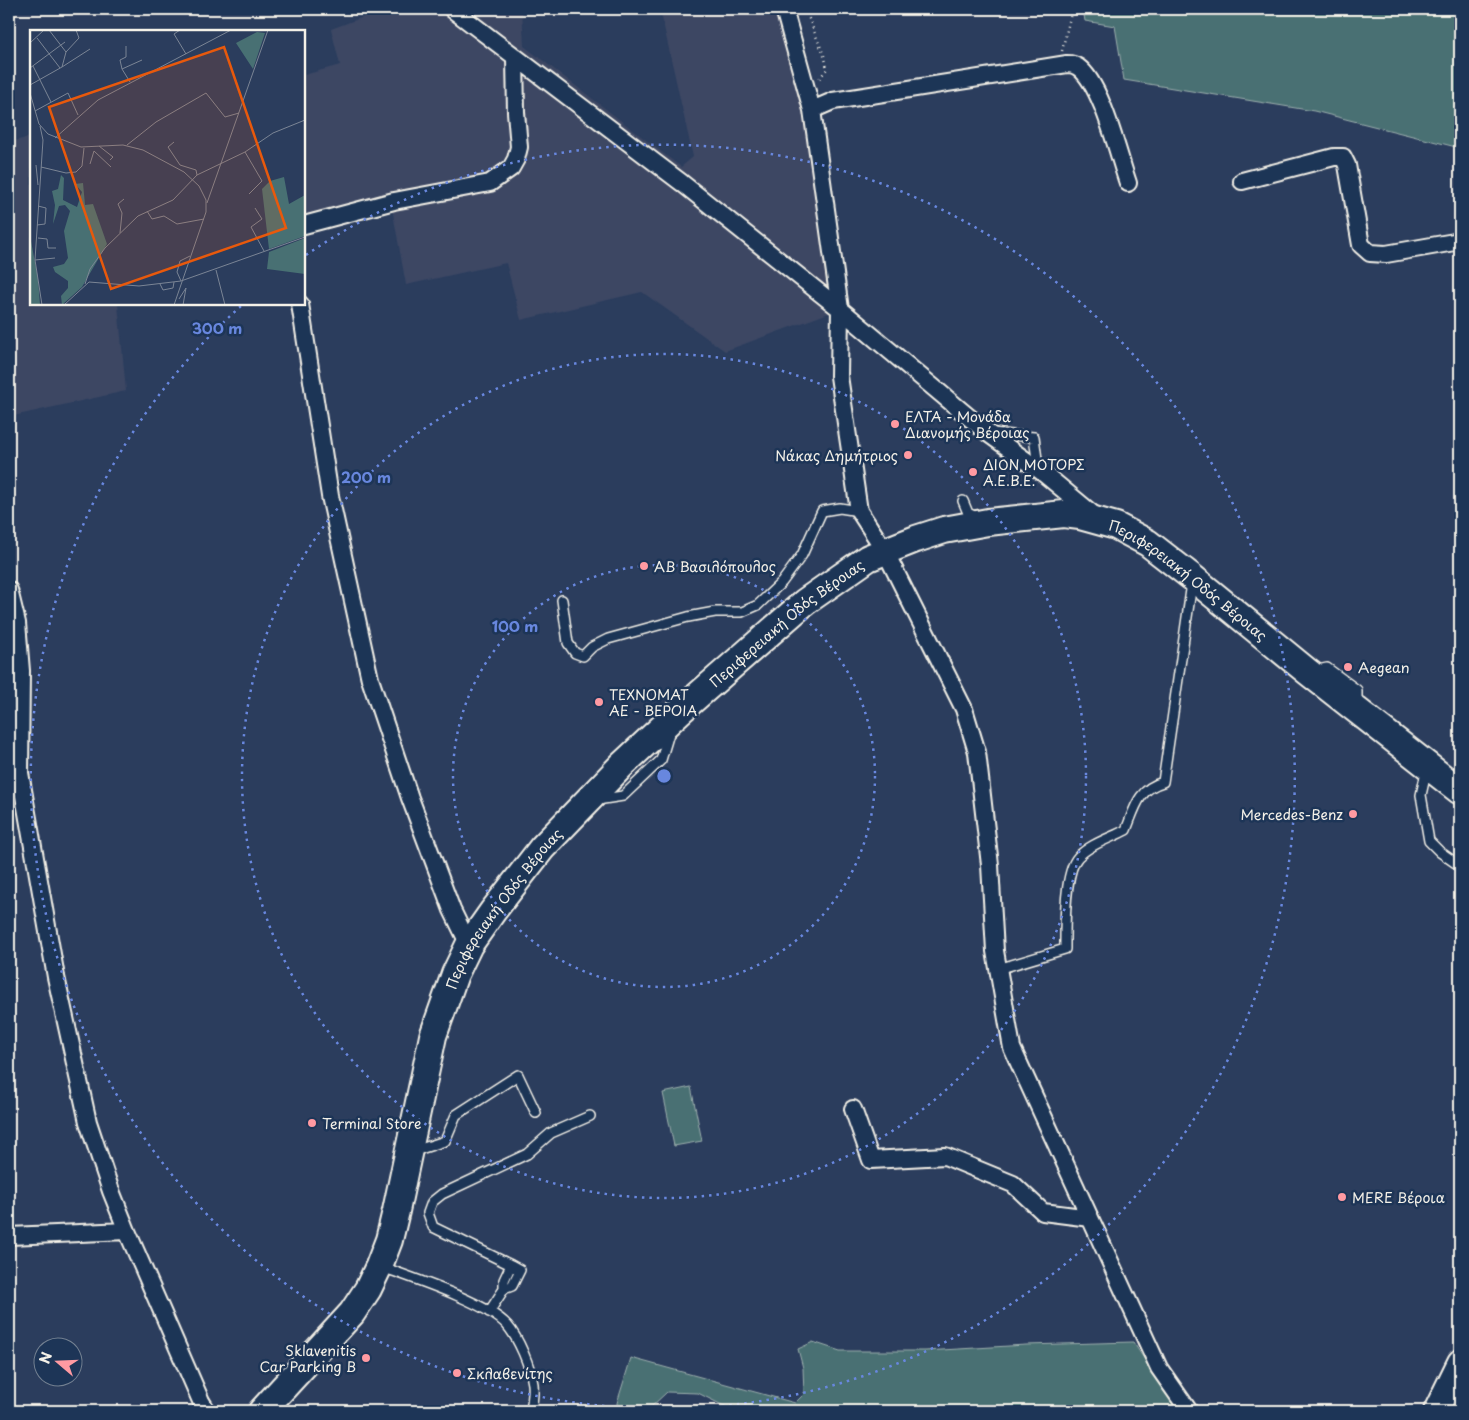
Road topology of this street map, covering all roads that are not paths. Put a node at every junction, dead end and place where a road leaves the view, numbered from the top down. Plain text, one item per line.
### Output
1 (452, 9) edge
2 (784, 9) edge
3 (515, 58) junction
4 (812, 110) junction
5 (1242, 181) dead end
6 (1128, 183) dead end
7 (305, 225) edge
8 (1460, 241) edge
9 (300, 305) edge
10 (840, 309) junction
11 (989, 434) junction
12 (1042, 472) junction
13 (963, 501) dead end
14 (859, 511) junction
15 (1101, 521) junction
16 (988, 522) junction
17 (885, 551) junction
18 (1193, 578) junction
19 (9, 590) edge
20 (562, 600) dead end
21 (1428, 765) junction
22 (14, 773) edge
23 (1460, 791) edge
24 (1460, 866) edge
25 (469, 945) junction
26 (998, 969) junction
27 (853, 1109) dead end
28 (536, 1113) dead end
29 (590, 1116) dead end
30 (408, 1153) junction
31 (1090, 1218) junction
32 (127, 1231) junction
33 (9, 1236) edge
34 (379, 1266) junction
35 (489, 1312) junction
36 (1460, 1362) edge
37 (207, 1411) edge
38 (262, 1411) edge
39 (531, 1411) edge
40 (1189, 1411) edge
41 (1436, 1411) edge

1 - 3 street
2 - 4 street
3 - 7 street
3 - 10 street
4 - 6 street
4 - 10 street
5 - 8 street
9 - 25 street
10 - 11 street
10 - 14 street
11 - 12 street
11 - 12 lane
12 - 15 street
13 - 16 lane
14 - 17 street
14 - 20 lane
15 - 16 main road, Περιφερειακή Οδός Βέροιας
15 - 18 main road, Περιφερειακή Οδός Βέροιας
16 - 17 main road, Περιφερειακή Οδός Βέροιας
17 - 25 main road, Περιφερειακή Οδός Βέροιας
17 - 26 street
18 - 21 main road, Περιφερειακή Οδός Βέροιας
18 - 26 lane
19 - 22 street
21 - 23 main road, Περιφερειακή Οδός Βέροιας
21 - 24 lane
22 - 32 street
25 - 30 main road, Περιφερειακή Οδός Βέροιας
26 - 31 street
27 - 31 street
28 - 30 lane
29 - 35 lane
30 - 34 main road, Περιφερειακή Οδός Βέροιας
31 - 40 street
32 - 33 street
32 - 37 street
34 - 35 lane
34 - 38 main road, Περιφερειακή Οδός Βέροιας
35 - 39 lane
36 - 41 street

